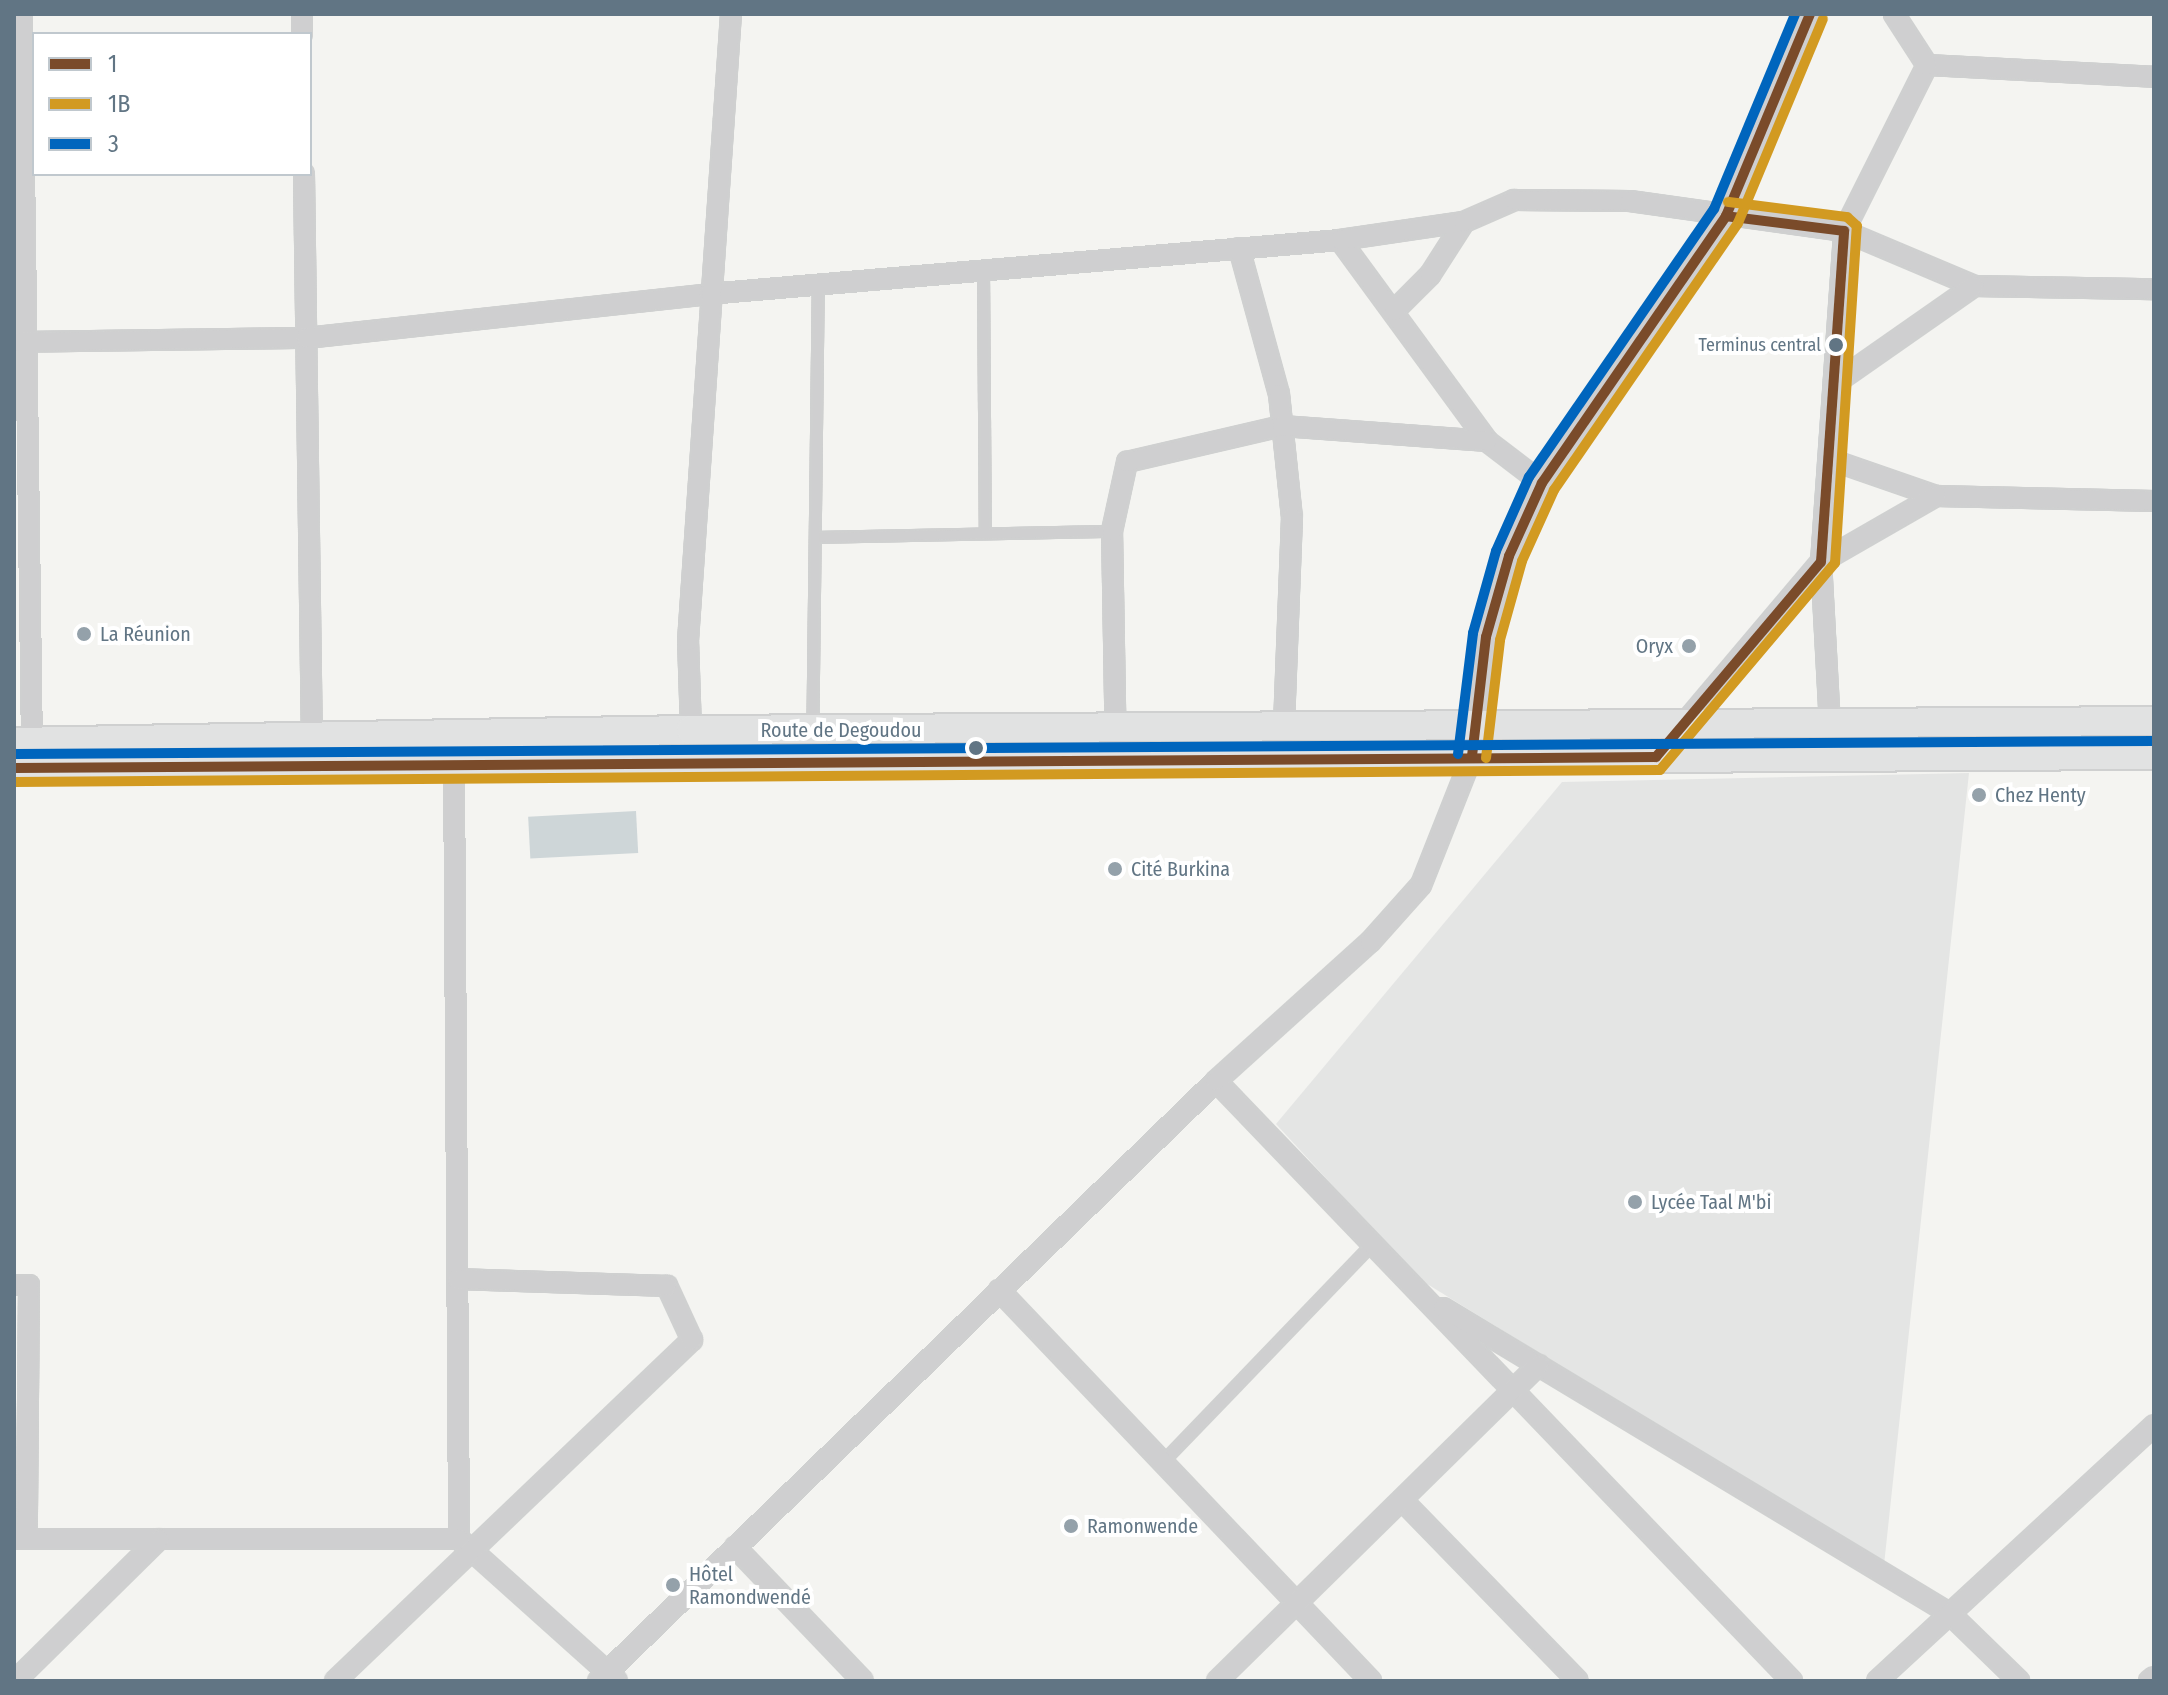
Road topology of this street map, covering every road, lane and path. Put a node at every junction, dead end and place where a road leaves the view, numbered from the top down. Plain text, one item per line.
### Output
1 (22, 14) edge
2 (731, 14) edge
3 (1810, 14) edge
4 (1894, 14) edge
5 (1927, 65) junction
6 (2154, 77) edge
7 (304, 176) edge
8 (1726, 216) junction
9 (1464, 222) junction
10 (1844, 231) junction
11 (1340, 240) junction
12 (1239, 248) junction
13 (983, 270) junction
14 (818, 284) junction
15 (1974, 286) junction
16 (2154, 289) edge
17 (708, 294) junction
18 (1394, 311) junction
19 (306, 338) junction
20 (20, 342) edge
21 (1834, 384) junction
22 (1282, 426) junction
23 (1487, 441) junction
24 (1829, 459) junction
25 (1542, 483) junction
26 (1936, 496) junction
27 (2154, 501) edge
28 (1112, 531) junction
29 (985, 533) junction
30 (818, 537) junction
31 (1821, 562) junction
32 (2154, 721) edge
33 (1830, 726) junction
34 (1115, 727) junction
35 (1682, 728) junction
36 (691, 730) junction
37 (1283, 741) junction
38 (1474, 742) junction
39 (812, 745) junction
40 (312, 748) junction
41 (23, 755) edge
42 (2154, 755) edge
43 (1656, 757) junction
44 (1116, 758) junction
45 (454, 761) junction
46 (1216, 1081) junction
47 (1372, 1244) junction
48 (457, 1279) junction
49 (14, 1285) edge
50 (999, 1290) junction
51 (1420, 1294) junction
52 (1539, 1365) junction
53 (1513, 1391) junction
54 (2154, 1425) edge
55 (1162, 1462) junction
56 (1402, 1500) junction
57 (20, 1539) edge
58 (159, 1539) junction
59 (465, 1545) junction
60 (735, 1547) junction
61 (1297, 1603) junction
62 (1949, 1613) junction
63 (19, 1675) edge
64 (2154, 1677) edge
65 (607, 1678) edge
66 (335, 1681) edge
67 (863, 1681) edge
68 (1217, 1681) edge
69 (1371, 1681) edge
70 (1578, 1681) edge
71 (1792, 1681) edge
72 (1877, 1681) edge
73 (2019, 1681) edge
74 (2149, 1681) edge

1 - 20 street
2 - 17 street
3 - 8 street
4 - 5 street
5 - 6 street
5 - 10 street
7 - 19 street
8 - 9 street
8 - 10 street
8 - 25 street
9 - 11 street
9 - 18 street
10 - 15 street
10 - 21 street
11 - 12 street
11 - 18 street
12 - 13 street
12 - 22 street
13 - 14 street
13 - 29 lane
14 - 17 street
14 - 30 lane
15 - 16 street
15 - 21 street
17 - 19 street
17 - 36 street
18 - 23 street
19 - 20 street
19 - 40 street
20 - 41 street
21 - 24 street
22 - 23 street
22 - 28 street
22 - 37 street
23 - 25 street
24 - 26 street
24 - 31 street
25 - 38 street
26 - 27 street
26 - 31 street
28 - 29 lane
28 - 34 street
29 - 30 lane
30 - 39 lane
31 - 33 street
31 - 35 street
32 - 33 main road
33 - 35 main road
34 - 37 main road, Route de Degoudou
34 - 39 main road, Route de Degoudou
34 - 44 street
35 - 38 main road
35 - 43 street
36 - 39 main road, Route de Degoudou
36 - 40 main road, Route de Degoudou
37 - 38 main road, Route de Degoudou
37 - 44 main road, Route de Degoudou
38 - 43 main road
38 - 46 street
39 - 44 main road, Route de Degoudou
39 - 45 main road, Route de Degoudou
40 - 41 main road, Route de Degoudou
40 - 45 main road, Route de Degoudou
42 - 43 main road
45 - 48 street
46 - 47 street
46 - 50 street
47 - 51 street
47 - 55 lane
48 - 59 street
48 - 59 street
49 - 57 street
50 - 55 street
50 - 60 street
51 - 52 street
51 - 53 street
52 - 53 street
52 - 62 street
53 - 56 street
53 - 71 street
54 - 62 street
55 - 61 street
56 - 61 street
56 - 70 street
57 - 58 street
58 - 59 street
58 - 63 street
59 - 65 street
59 - 66 street
60 - 65 street
60 - 67 street
61 - 68 street
61 - 69 street
62 - 72 street
62 - 73 street
64 - 74 street

